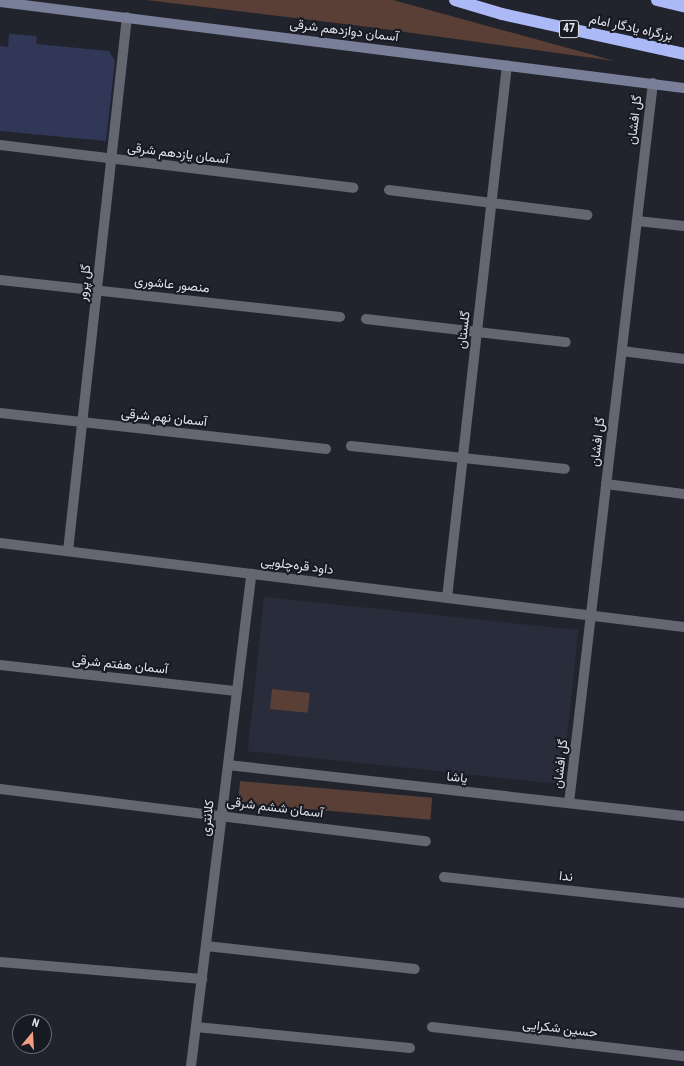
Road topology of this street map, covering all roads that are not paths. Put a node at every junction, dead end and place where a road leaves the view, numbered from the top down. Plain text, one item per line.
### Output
1 (3, 0) edge
2 (455, 0) edge
3 (657, 0) edge
4 (0, 2) edge
5 (15, 4) junction
6 (684, 6) edge
7 (127, 17) junction
8 (684, 54) edge
9 (508, 65) junction
10 (652, 83) junction
11 (684, 88) edge
12 (0, 145) edge
13 (111, 159) junction
14 (353, 188) dead end
15 (389, 190) dead end
16 (492, 204) junction
17 (587, 215) dead end
18 (637, 221) junction
19 (684, 226) edge
20 (0, 280) edge
21 (97, 290) junction
22 (340, 317) dead end
23 (366, 319) dead end
24 (477, 332) junction
25 (566, 342) dead end
26 (622, 351) junction
27 (684, 359) edge
28 (0, 413) edge
29 (82, 422) junction
30 (351, 446) dead end
31 (326, 449) dead end
32 (463, 458) junction
33 (565, 469) dead end
34 (606, 484) junction
35 (684, 494) edge
36 (0, 543) edge
37 (68, 551) junction
38 (251, 574) junction
39 (446, 598) junction
40 (591, 616) junction
41 (684, 627) edge
42 (0, 665) edge
43 (237, 691) junction
44 (228, 765) junction
45 (0, 789) edge
46 (570, 803) junction
47 (222, 815) junction
48 (684, 816) edge
49 (426, 841) dead end
50 (444, 877) dead end
51 (684, 904) edge
52 (206, 946) junction
53 (0, 962) edge
54 (415, 969) dead end
55 (202, 979) junction
56 (196, 1027) junction
57 (432, 1027) dead end
58 (410, 1048) dead end
59 (684, 1056) edge
60 (191, 1066) edge

1 - 5 street
2 - 8 highway, بزرگراه یادگار امام / 47
3 - 6 highway
4 - 5 street, آسمان دوازدهم شرقی
5 - 7 street, آسمان دوازدهم شرقی
7 - 9 street, آسمان دوازدهم شرقی
7 - 13 street, گل پرور
9 - 10 street, آسمان دوازدهم شرقی
9 - 16 street, گلستان
10 - 11 street, آسمان دوازدهم شرقی
10 - 18 street, گل افشان
12 - 13 street, آسمان یازدهم شرقی
13 - 14 street, آسمان یازدهم شرقی
13 - 21 street, گل پرور
15 - 16 street
16 - 17 street
16 - 24 street, گلستان
18 - 19 street
18 - 26 street, گل افشان
20 - 21 street, منصور عاشوری
21 - 22 street, منصور عاشوری
21 - 29 street, گل پرور
23 - 24 street
24 - 25 street
24 - 32 street, گلستان
26 - 27 street
26 - 34 street, گل افشان
28 - 29 street, آسمان نهم شرقی
29 - 31 street, آسمان نهم شرقی
29 - 37 street, گل پرور
30 - 32 street
32 - 33 street
32 - 39 street, گلستان
34 - 35 street
34 - 40 street, گل افشان
36 - 37 street, داود قره‌چلویی
37 - 38 street, داود قره‌چلویی
38 - 39 street, داود قره‌چلویی
38 - 43 street, کلانتری
39 - 40 street, داود قره‌چلویی
40 - 41 street, داود قره‌چلویی
40 - 46 street, گل افشان
42 - 43 street, آسمان هفتم شرقی
43 - 44 street, کلانتری
44 - 46 street, یاشا
44 - 47 street, کلانتری
45 - 47 street, آسمان ششم شرقی
46 - 48 street, یاشا
47 - 49 street, آسمان ششم شرقی
47 - 52 street, کلانتری
50 - 51 street, ندا
52 - 54 street
52 - 55 street, کلانتری
53 - 55 street
55 - 56 street, کلانتری
56 - 58 street
56 - 60 street, کلانتری
57 - 59 street, حسین شکرایی

